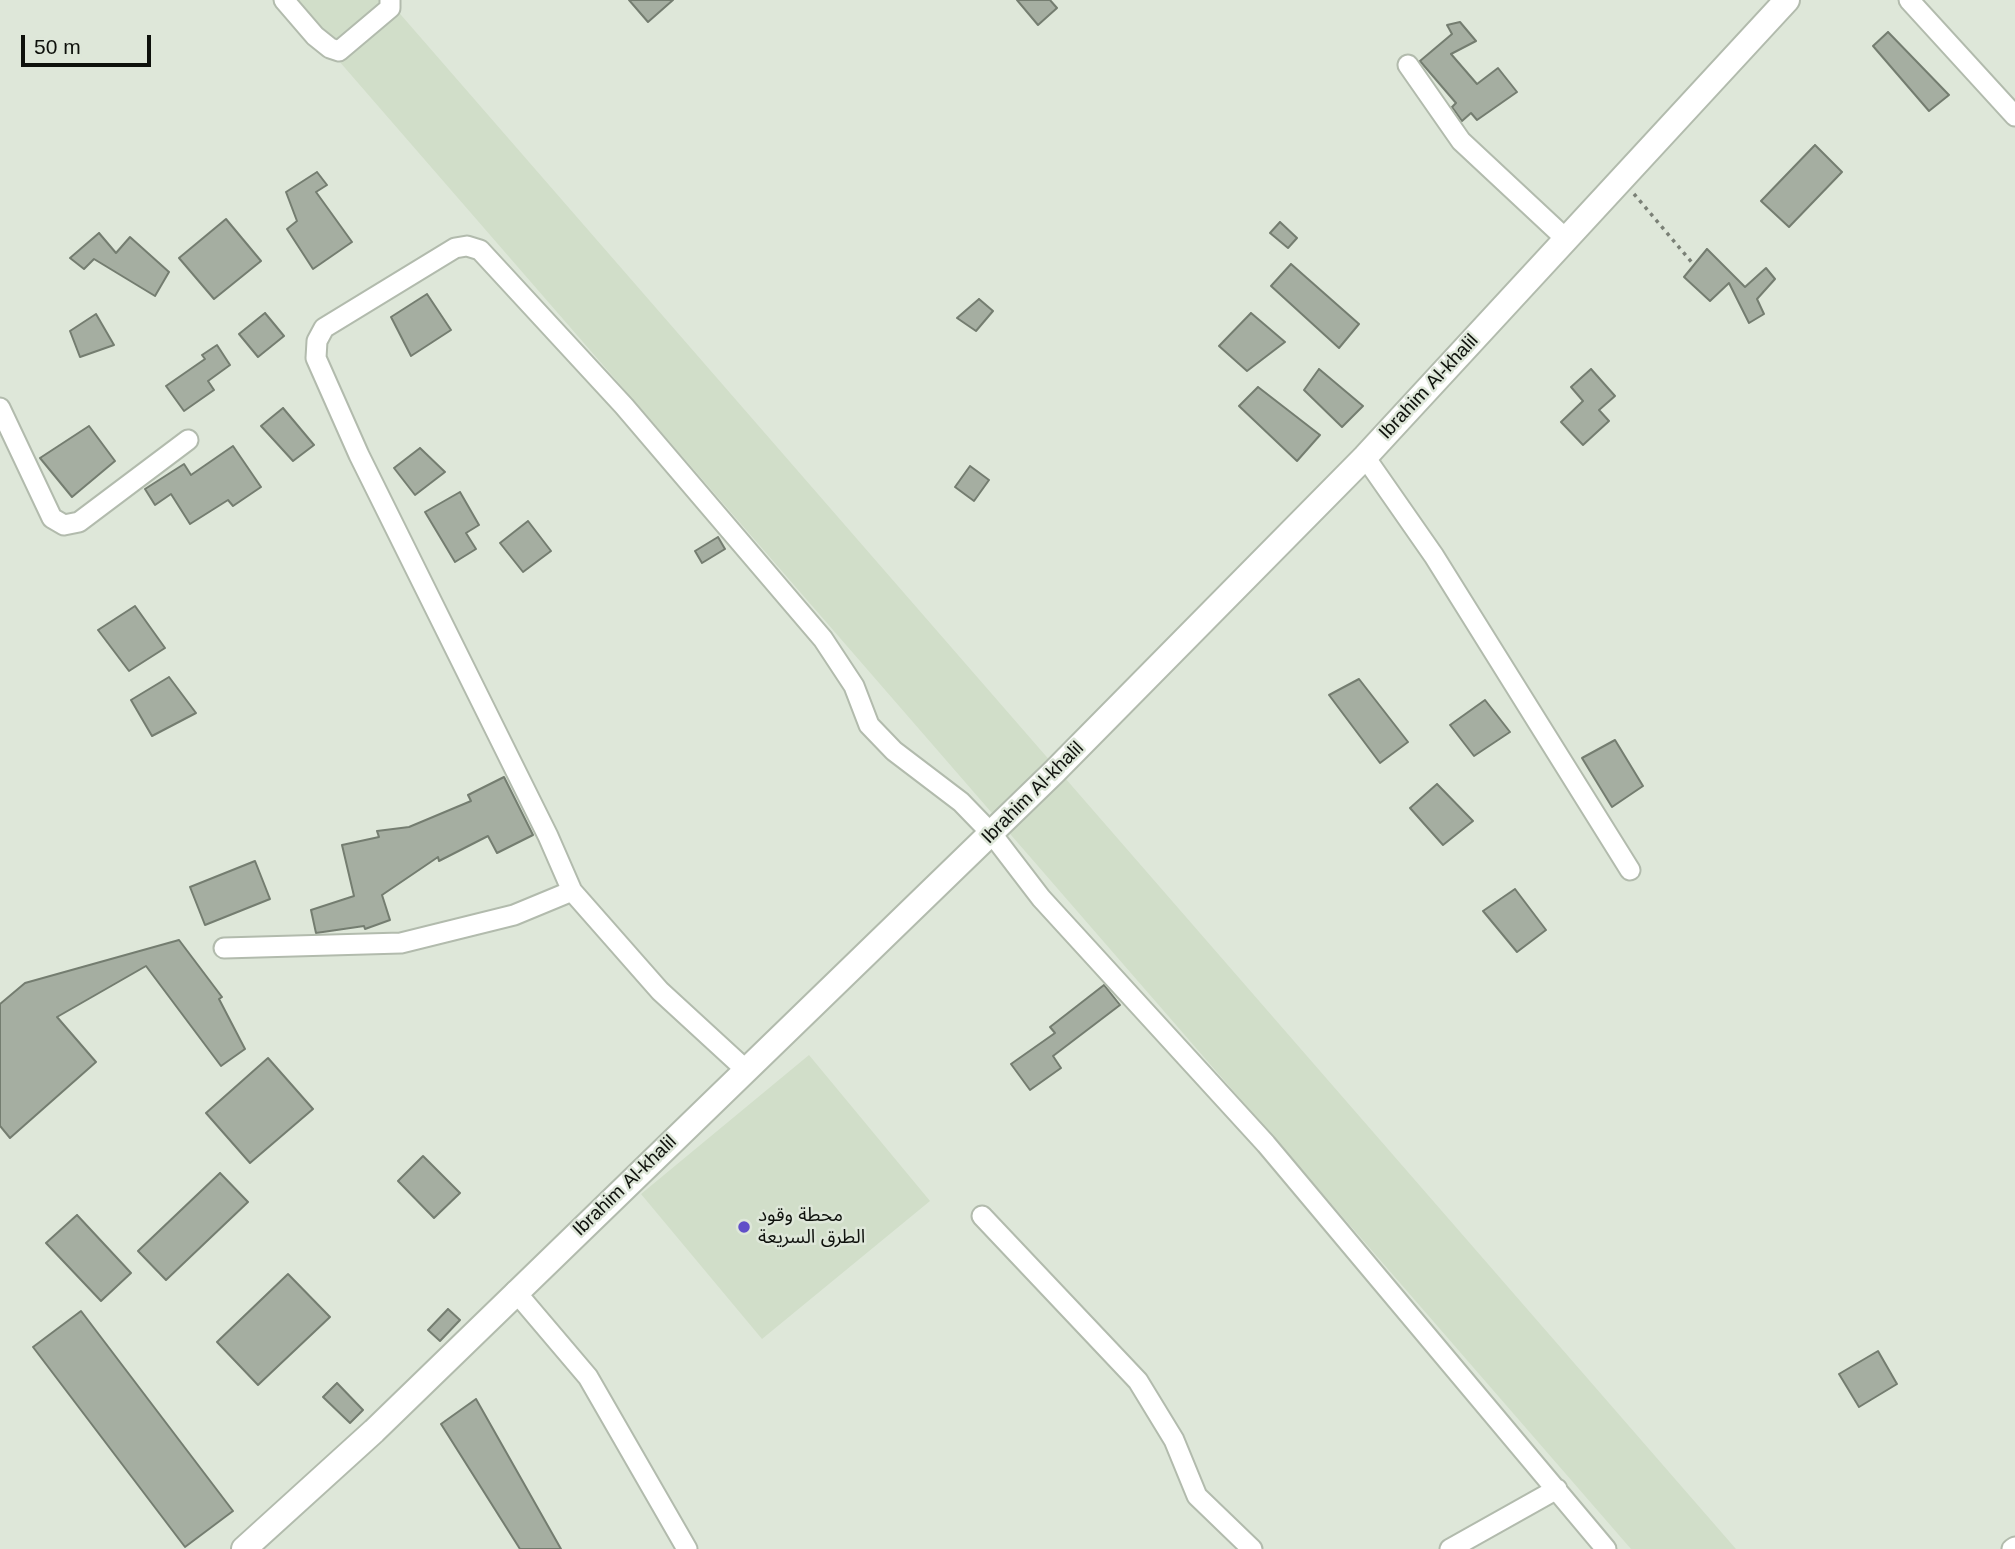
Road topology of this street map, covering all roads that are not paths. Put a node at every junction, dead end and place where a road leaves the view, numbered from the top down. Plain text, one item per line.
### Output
1 (284, 0) edge
2 (390, 0) edge
3 (1787, 0) edge
4 (1909, 0) edge
5 (1408, 65) dead end
6 (2015, 116) edge
7 (1566, 239) junction
8 (0, 408) edge
9 (188, 440) dead end
10 (1364, 457) junction
11 (992, 834) junction
12 (1630, 870) dead end
13 (572, 891) junction
14 (224, 948) dead end
15 (746, 1070) junction
16 (982, 1216) dead end
17 (515, 1291) junction
18 (1557, 1489) junction
19 (244, 1549) edge
20 (687, 1549) edge
21 (1252, 1549) edge
22 (1450, 1549) edge
23 (1606, 1549) edge

1 - 2 street
3 - 7 street, Ibrahim Al-khalil
4 - 6 street
5 - 7 street
7 - 10 street, Ibrahim Al-khalil
8 - 9 street
10 - 11 street, Ibrahim Al-khalil
10 - 12 street
11 - 13 street
11 - 15 street, Ibrahim Al-khalil
11 - 18 street
13 - 14 street
13 - 15 street
15 - 17 street, Ibrahim Al-khalil
16 - 21 street
17 - 19 street, Ibrahim Al-khalil
17 - 20 street
18 - 22 street
18 - 23 street

